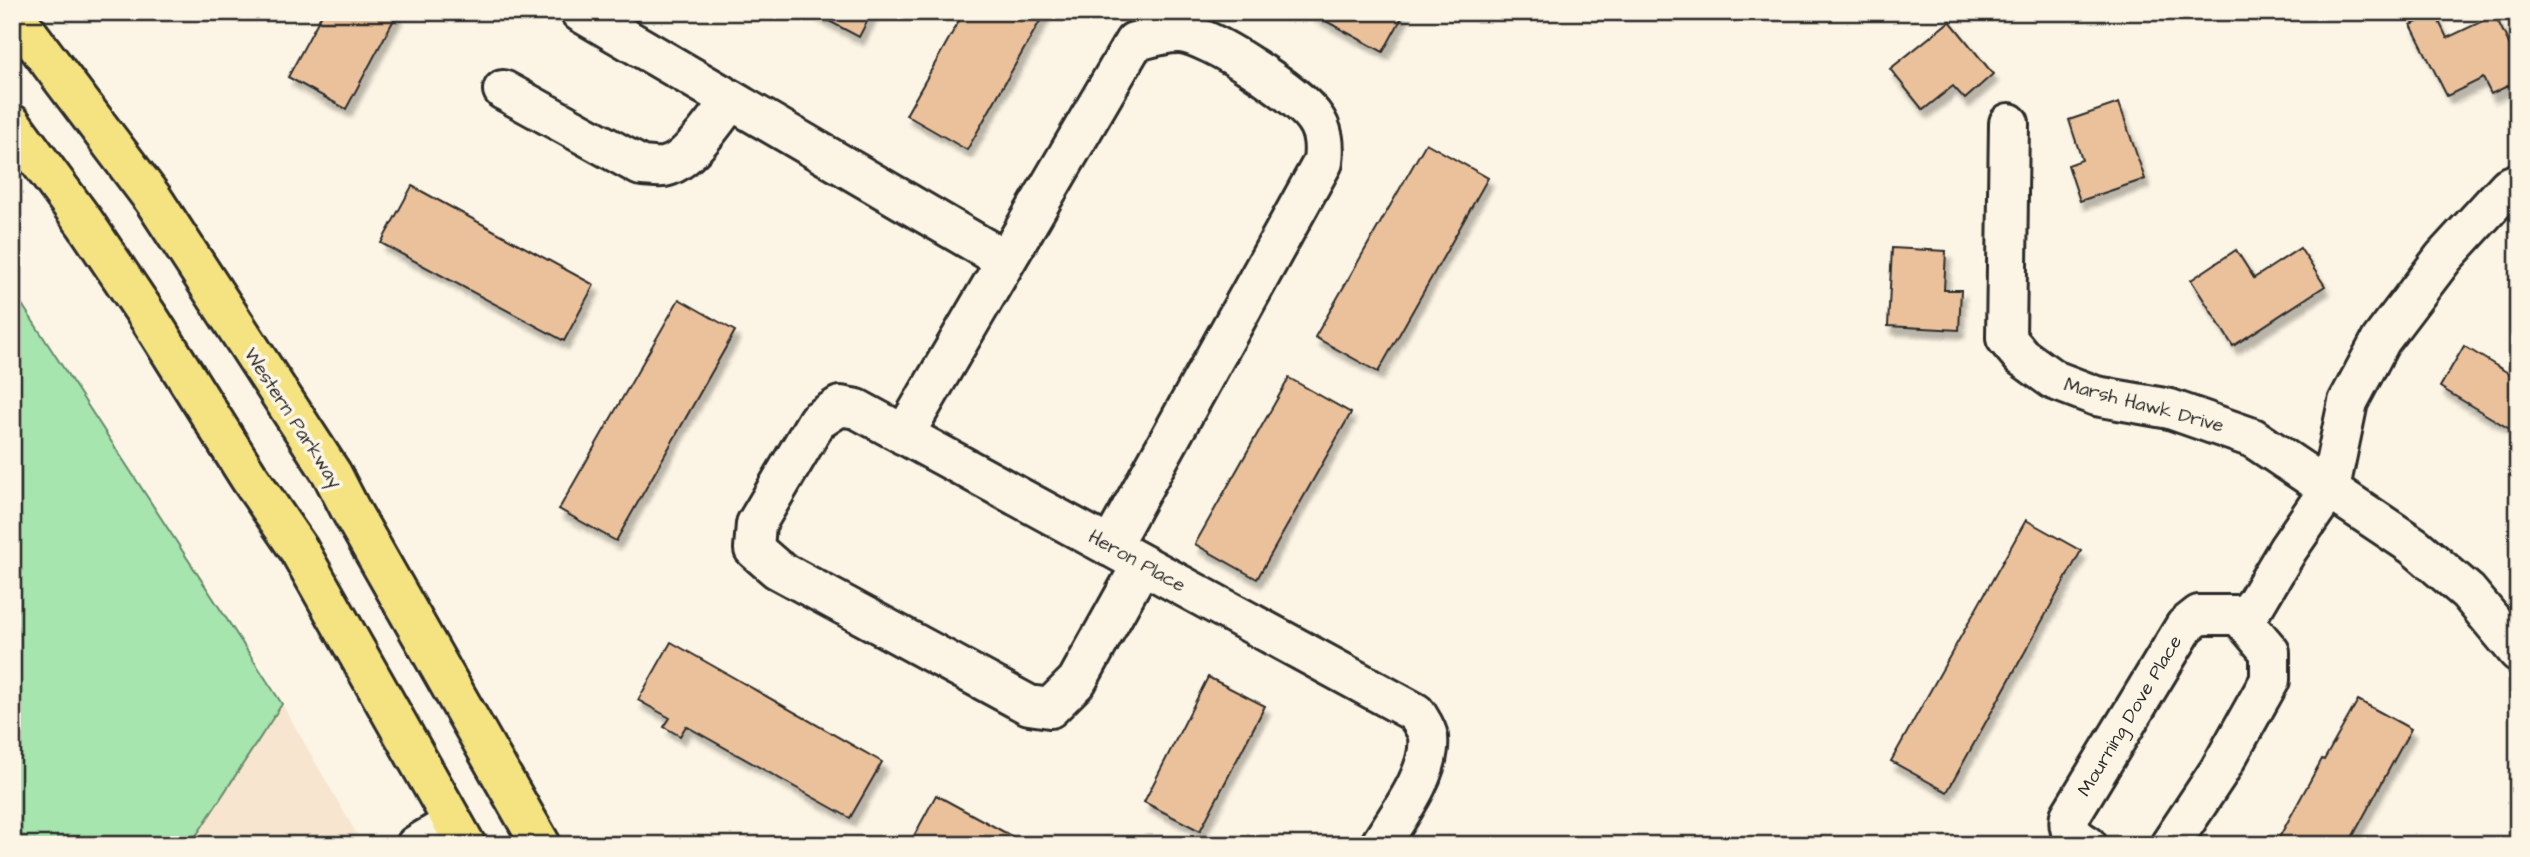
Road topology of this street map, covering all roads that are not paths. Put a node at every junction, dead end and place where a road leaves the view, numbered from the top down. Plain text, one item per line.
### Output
1 (12, 12) edge
2 (580, 12) edge
3 (503, 90) dead end
4 (731, 100) junction
5 (2009, 123) dead end
6 (12, 124) edge
7 (2518, 183) edge
8 (1004, 260) junction
9 (904, 435) junction
10 (2330, 488) junction
11 (1126, 555) junction
12 (2239, 615) junction
13 (2518, 652) edge
14 (459, 834) edge
15 (416, 845) edge
16 (541, 845) edge
17 (1380, 845) edge
18 (2087, 845) edge
19 (2170, 845) edge

1 - 16 main road, Western Parkway
2 - 4 street
3 - 4 street
4 - 8 street
5 - 10 street, Marsh Hawk Drive
6 - 14 main road
7 - 10 street
8 - 9 street
8 - 11 street
9 - 11 street, Heron Place
9 - 11 street, Heron Place
10 - 12 street
10 - 13 street, Marsh Hawk Drive
11 - 17 street, Heron Place
12 - 18 street, Mourning Dove Place
12 - 19 street
14 - 15 street

